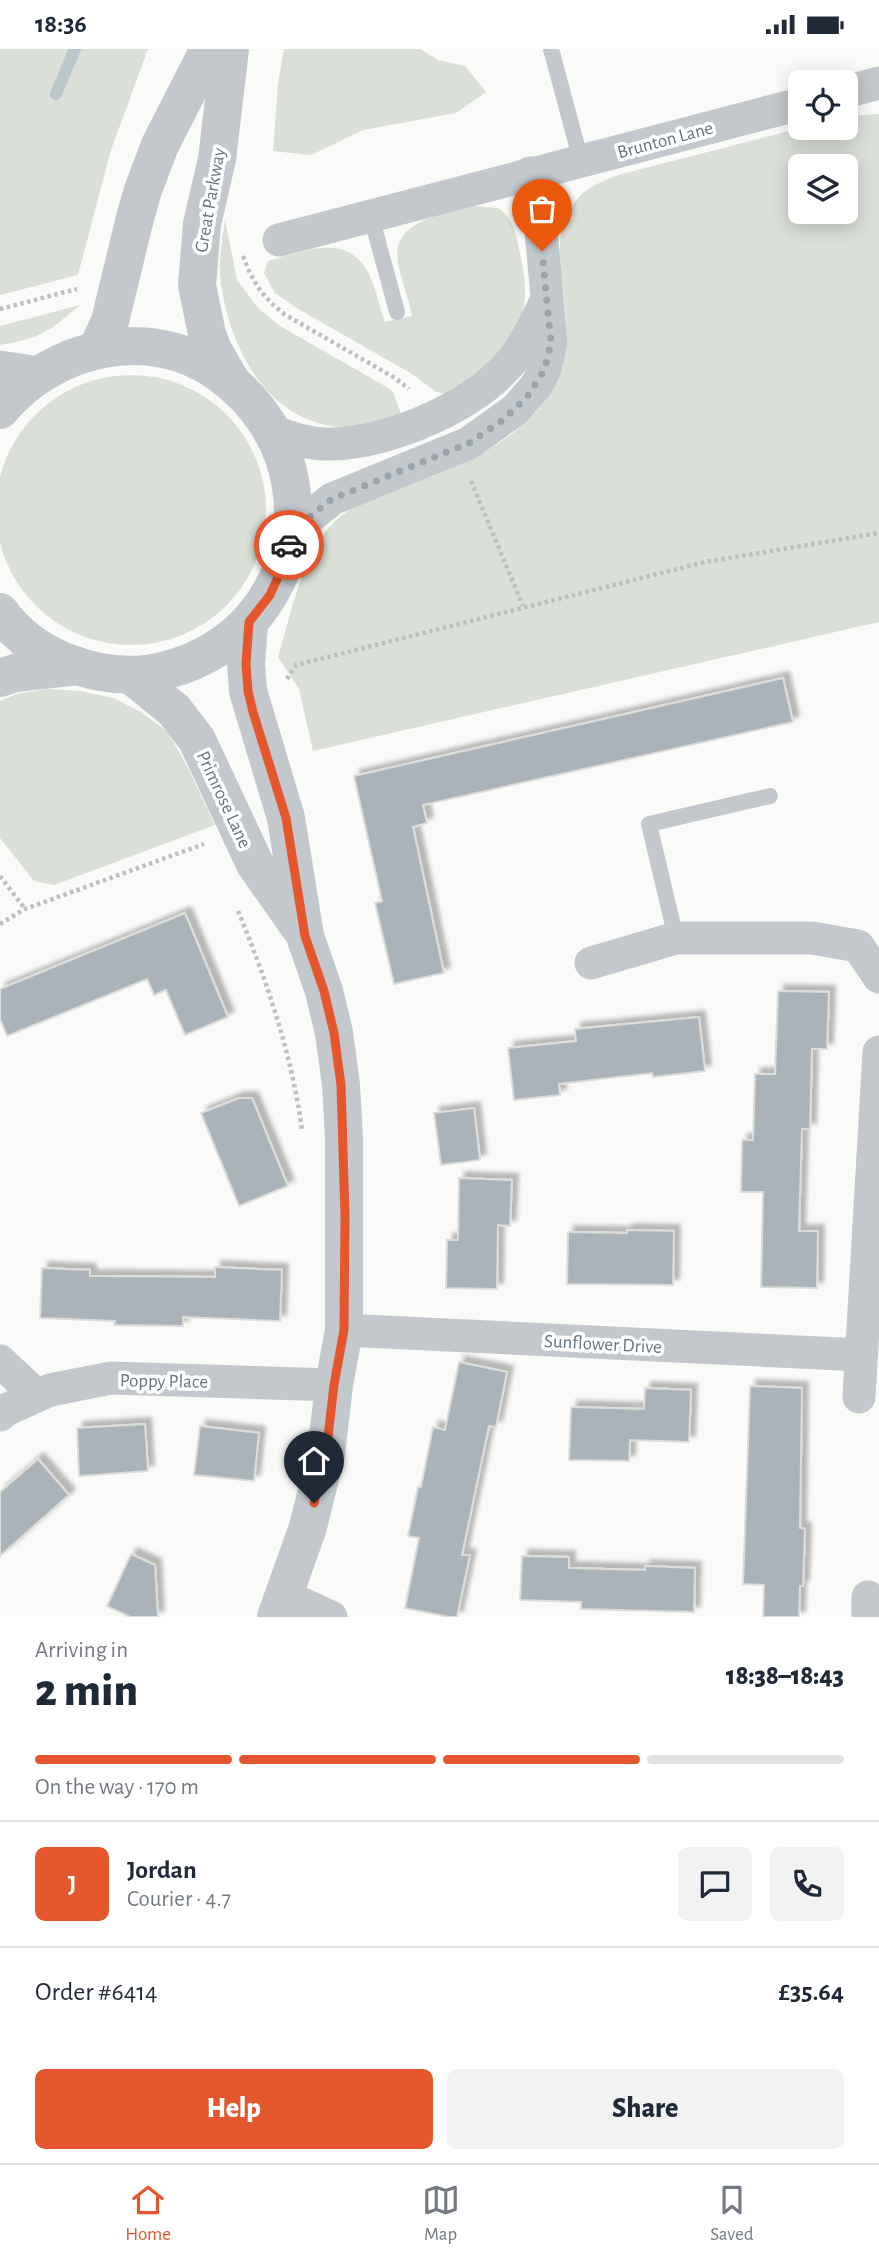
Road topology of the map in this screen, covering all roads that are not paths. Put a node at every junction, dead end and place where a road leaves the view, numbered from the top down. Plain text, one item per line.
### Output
1 (209, 49) edge
2 (230, 49) edge
3 (551, 49) edge
4 (879, 83) edge
5 (858, 89) edge
6 (788, 107) edge
7 (581, 161) junction
8 (530, 173) junction
9 (372, 216) junction
10 (279, 240) dead end
11 (546, 301) junction
12 (397, 311) dead end
13 (97, 350) junction
14 (0, 367) edge
15 (40, 373) junction
16 (233, 386) junction
17 (0, 410) edge
18 (274, 432) junction
19 (292, 531) junction
20 (0, 612) edge
21 (249, 622) junction
22 (78, 666) junction
23 (131, 675) junction
24 (0, 678) edge
25 (770, 796) dead end
26 (305, 936) junction
27 (676, 938) junction
28 (591, 963) dead end
29 (879, 977) edge
30 (879, 1052) edge
31 (344, 1330) junction
32 (861, 1355) junction
33 (0, 1361) edge
34 (334, 1385) junction
35 (37, 1396) junction
36 (859, 1397) dead end
37 (0, 1415) edge
38 (280, 1606) edge
39 (331, 1617) edge

1 - 13 street
2 - 16 street, Great Parkway
3 - 7 lane
4 - 5 street
6 - 7 street, Brunton Lane
7 - 8 street, Brunton Lane
8 - 9 street, Brunton Lane
8 - 11 street
9 - 10 street, Brunton Lane
9 - 12 lane
11 - 18 street
11 - 19 street
13 - 15 street, Great Parkway
13 - 16 street, Great Parkway
14 - 15 street
15 - 17 street, Great Parkway
16 - 18 street, Great Parkway
18 - 19 street, Great Parkway
19 - 21 street, Great Parkway
20 - 22 street, Great Parkway
21 - 23 street, Great Parkway
21 - 26 street, Primrose Lane
22 - 23 street, Great Parkway
22 - 24 street, Great Parkway
23 - 26 street, Primrose Lane
25 - 27 lane
26 - 31 street, Primrose Lane
27 - 28 street
27 - 29 street
30 - 32 street
31 - 32 street, Sunflower Drive
31 - 34 street, Primrose Lane
32 - 36 street
33 - 35 street
34 - 35 street, Poppy Place
34 - 38 street, Primrose Lane
35 - 37 street, Poppy Place
38 - 39 street

